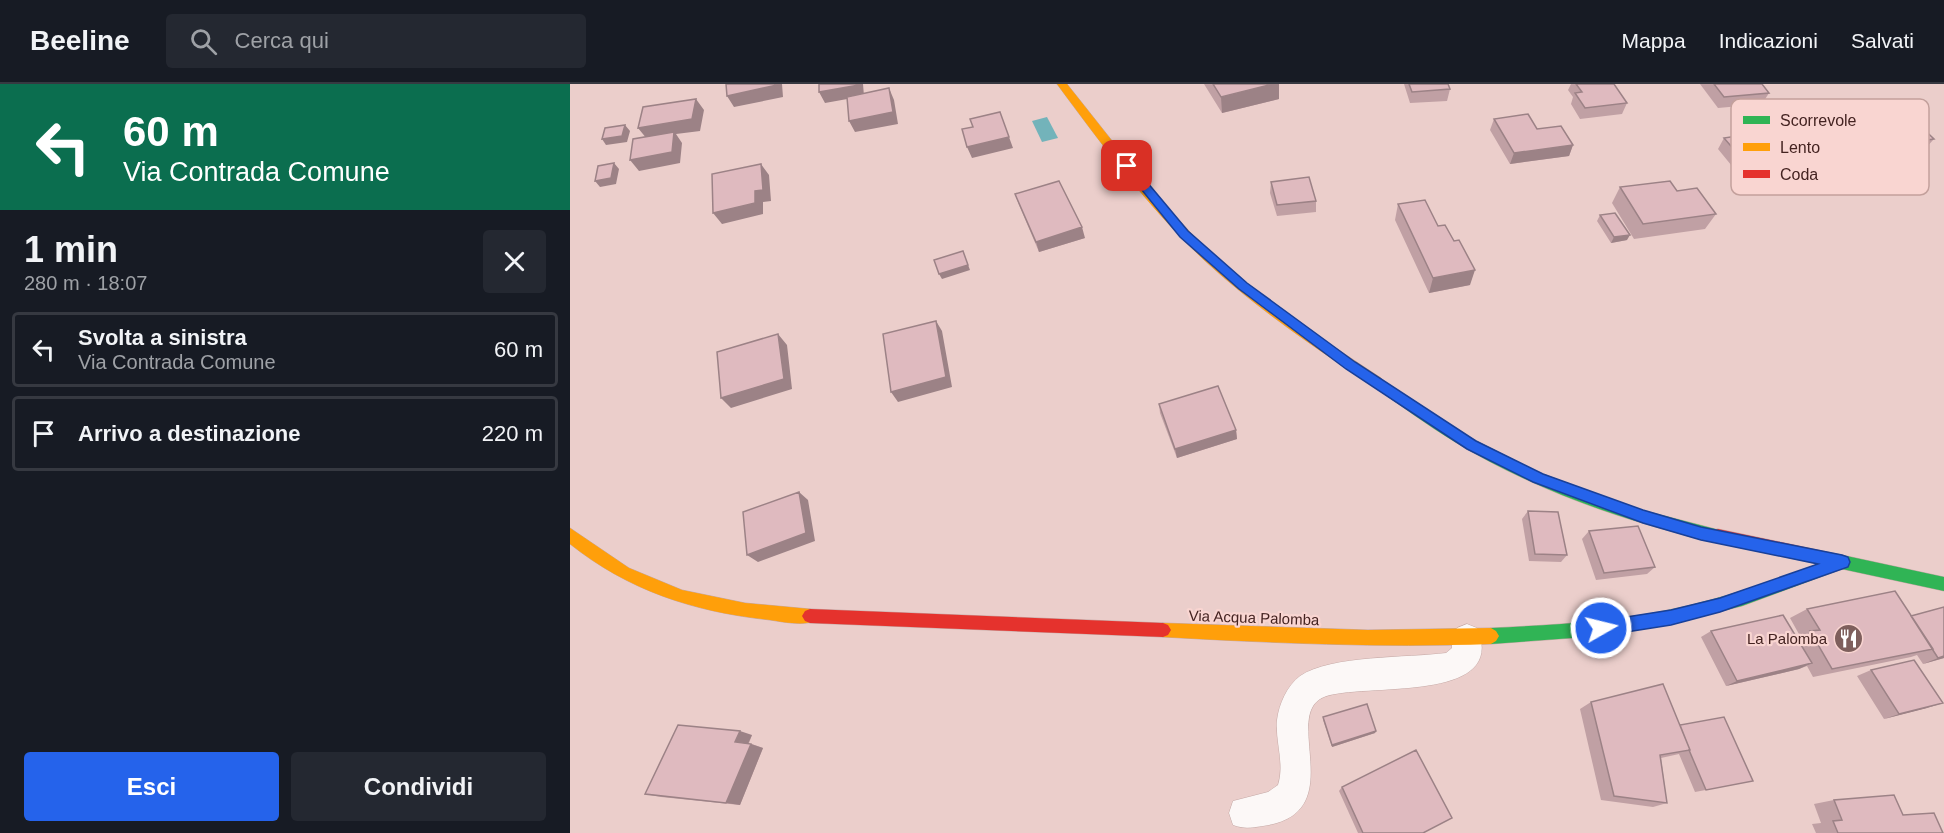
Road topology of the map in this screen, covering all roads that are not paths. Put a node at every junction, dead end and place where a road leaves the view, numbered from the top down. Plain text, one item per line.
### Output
1 (1062, 84) edge
2 (570, 535) edge
3 (1842, 562) junction
4 (1944, 584) edge
5 (1467, 638) junction
6 (1245, 813) dead end

1 - 3 street
2 - 5 street, Via Acqua Palomba
3 - 4 street
3 - 5 street, Via Acqua Palomba
5 - 6 street

